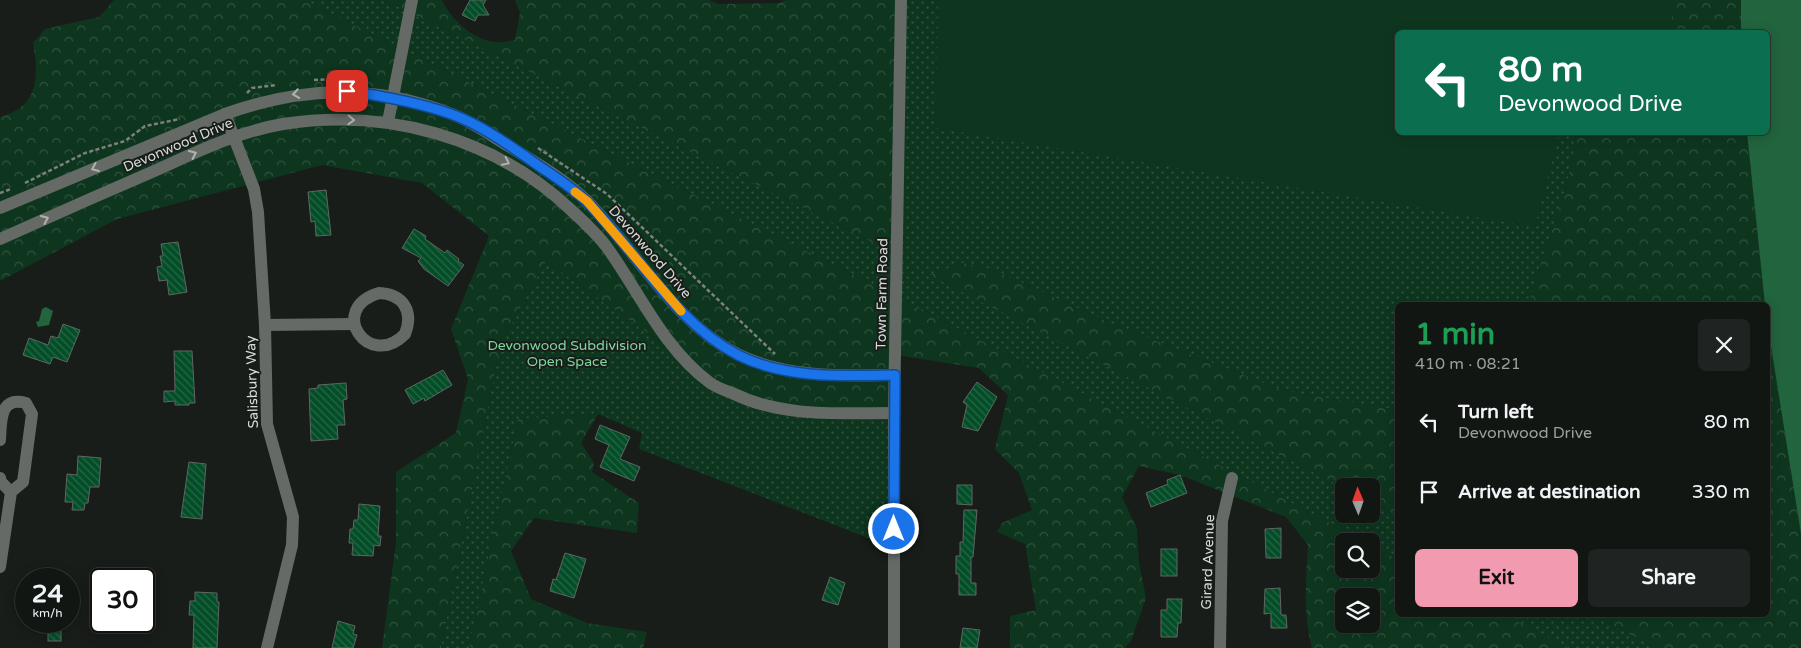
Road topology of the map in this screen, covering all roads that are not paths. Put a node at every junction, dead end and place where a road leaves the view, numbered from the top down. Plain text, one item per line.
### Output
1 (412, 0) edge
2 (901, 0) edge
3 (393, 97) junction
4 (225, 114) junction
5 (388, 122) junction
6 (234, 136) junction
7 (0, 208) edge
8 (0, 239) edge
9 (354, 324) junction
10 (265, 325) junction
11 (895, 375) junction
12 (894, 413) junction
13 (0, 440) edge
14 (0, 478) edge
15 (1232, 478) dead end
16 (11, 492) junction
17 (0, 567) edge
18 (267, 648) edge
19 (894, 648) edge
20 (1220, 648) edge

1 - 3 street
2 - 11 street, Town Farm Road
3 -> 4 street, Devonwood Drive
3 - 5 street
3 - 11 street, Devonwood Drive
4 - 6 street, Salisbury Way
4 -> 7 street, Devonwood Drive
6 -> 5 street, Devonwood Drive
5 -> 12 street, Devonwood Drive
8 -> 6 street, Devonwood Drive
6 - 10 street, Salisbury Way
9 - 9 street
9 - 10 street
10 - 18 street, Salisbury Way
11 - 12 street, Town Farm Road
12 - 19 street, Town Farm Road
13 - 16 street
14 - 16 street
15 - 20 street, Girard Avenue
16 - 17 street

